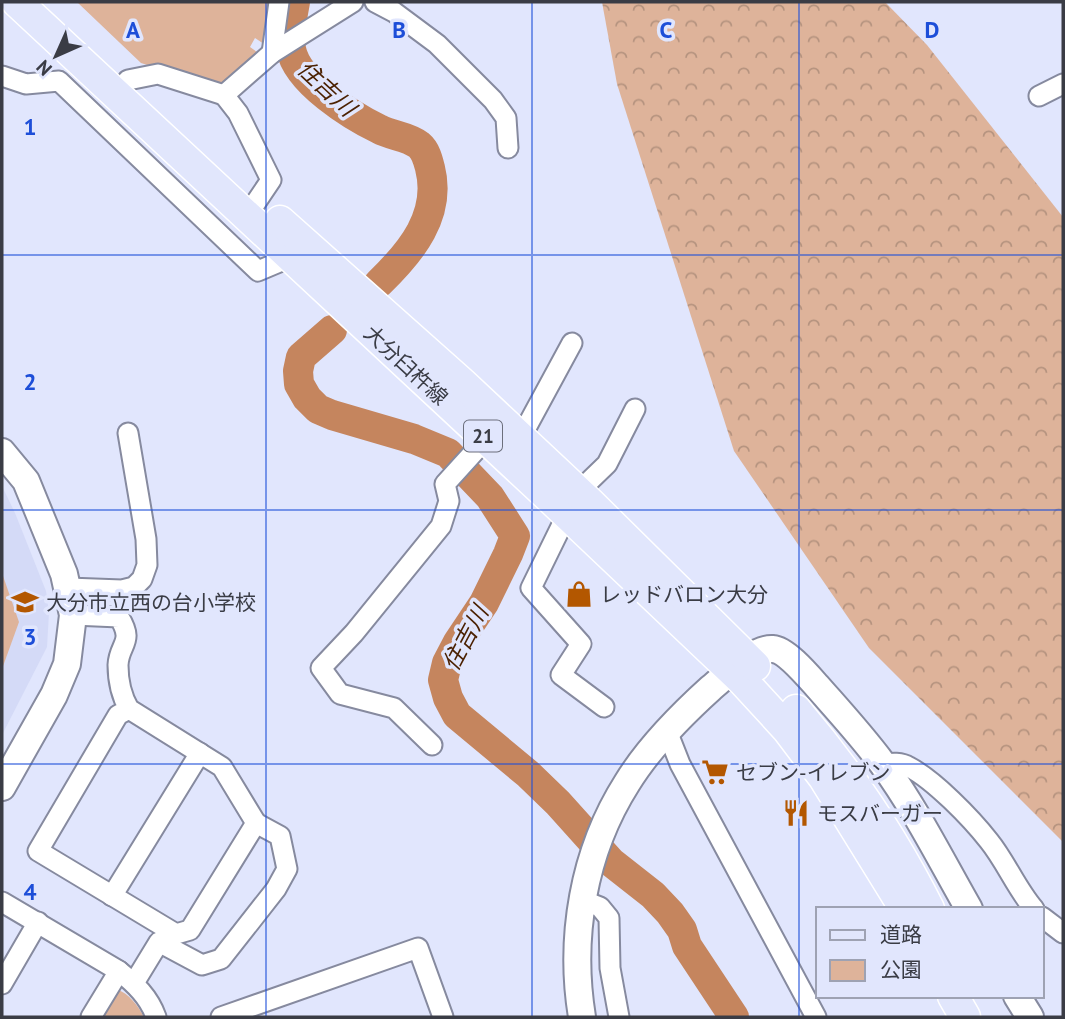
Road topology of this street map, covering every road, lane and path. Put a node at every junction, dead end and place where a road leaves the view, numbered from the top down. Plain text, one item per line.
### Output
1 (17, 2) edge
2 (44, 2) edge
3 (279, 2) edge
4 (354, 2) edge
5 (375, 2) edge
6 (276, 50) junction
7 (2, 76) edge
8 (128, 80) junction
9 (1063, 83) edge
10 (223, 95) junction
11 (1039, 96) dead end
12 (508, 148) dead end
13 (252, 209) junction
14 (293, 246) junction
15 (572, 343) dead end
16 (635, 409) dead end
17 (128, 433) dead end
18 (494, 439) junction
19 (2, 452) edge
20 (573, 503) junction
21 (68, 588) junction
22 (74, 615) junction
23 (739, 665) junction
24 (604, 707) dead end
25 (129, 709) junction
26 (667, 732) junction
27 (432, 745) dead end
28 (200, 753) junction
29 (883, 764) junction
30 (2, 787) edge
31 (256, 823) junction
32 (112, 896) junction
33 (582, 900) junction
34 (2, 902) edge
35 (904, 907) edge
36 (928, 907) edge
37 (968, 907) edge
38 (1032, 907) edge
39 (1044, 919) edge
40 (38, 922) junction
41 (1063, 933) edge
42 (126, 977) junction
43 (2, 984) edge
44 (954, 998) edge
45 (977, 998) edge
46 (1018, 998) edge
47 (91, 1017) edge
48 (156, 1017) edge
49 (220, 1017) edge
50 (443, 1017) edge
51 (582, 1017) edge
52 (619, 1017) edge
53 (816, 1017) edge
54 (965, 1017) edge
55 (988, 1017) edge
56 (1030, 1017) edge

1 - 13 main road, 大分臼杵線 / 21
2 - 8 main road, 大分臼杵線 / 21
3 - 6 street
4 - 6 street
5 - 12 street
6 - 10 street
7 - 14 street
8 - 10 street
8 - 13 main road, 大分臼杵線 / 21
9 - 11 street
10 - 13 street
13 - 14 main road, 大分臼杵線 / 21
14 - 18 main road, 大分臼杵線 / 21
15 - 18 street
16 - 20 street
17 - 21 street
18 - 20 main road, 大分臼杵線 / 21
18 - 27 street
19 - 21 street
20 - 23 main road, 大分臼杵線 / 21
20 - 24 street
21 - 22 street
22 - 25 street
22 - 30 street
23 - 26 street
23 - 29 street
23 - 35 main road, 大分臼杵線 / 21
23 - 36 main road, 大分臼杵線 / 21
25 - 28 street
25 - 32 street
26 - 33 street
26 - 53 street
28 - 31 street
28 - 32 street
29 - 37 street
29 - 38 street
31 - 32 street
31 - 42 street
33 - 51 street
33 - 52 street
34 - 40 street
39 - 41 street
40 - 42 street
40 - 43 street
42 - 47 street
42 - 48 street
44 - 54 main road
45 - 55 main road
46 - 56 street
49 - 50 street

